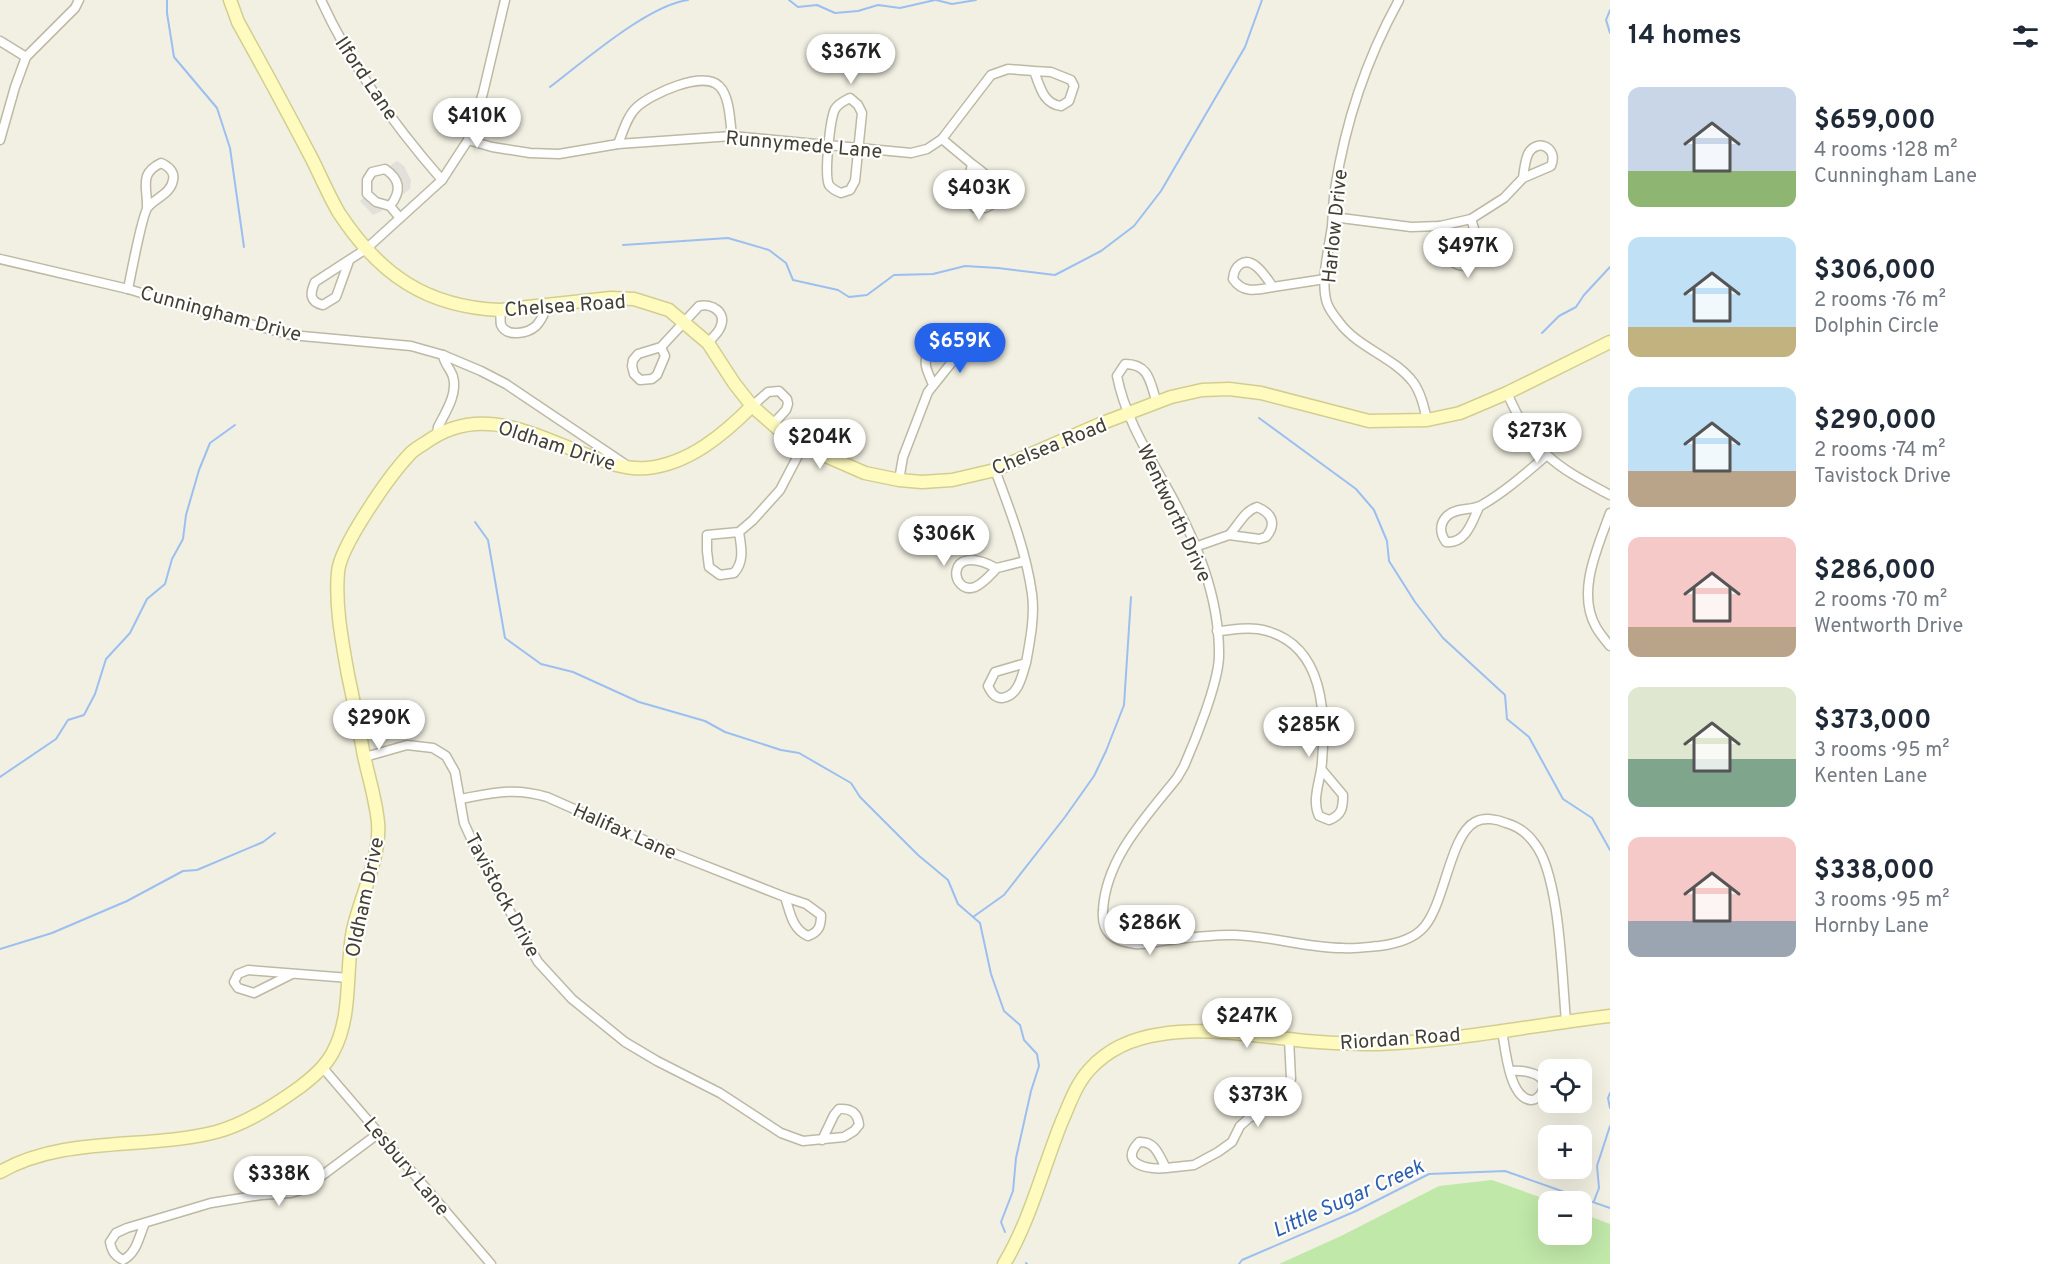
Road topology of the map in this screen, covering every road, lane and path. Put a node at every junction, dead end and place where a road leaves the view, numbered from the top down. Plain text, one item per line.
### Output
1 (79, 0) edge
2 (230, 0) edge
3 (321, 0) edge
4 (505, 0) edge
5 (1399, 0) edge
6 (0, 41) edge
7 (26, 57) junction
8 (1034, 71) junction
9 (0, 103) edge
10 (10, 106) junction
11 (732, 135) junction
12 (942, 139) junction
13 (0, 140) edge
14 (468, 140) junction
15 (618, 144) junction
16 (829, 144) junction
17 (858, 147) junction
18 (972, 164) junction
19 (1523, 178) dead end
20 (441, 180) junction
21 (390, 206) junction
22 (147, 208) junction
23 (1333, 217) junction
24 (400, 218) junction
25 (1471, 219) junction
26 (1440, 226) junction
27 (366, 249) junction
28 (0, 259) edge
29 (349, 261) junction
30 (1325, 279) junction
31 (1273, 287) junction
32 (128, 289) junction
33 (548, 304) junction
34 (500, 310) junction
35 (684, 321) junction
36 (1610, 342) edge
37 (708, 343) junction
38 (661, 347) junction
39 (443, 355) junction
40 (933, 385) dead end
41 (1507, 393) junction
42 (1157, 403) junction
43 (752, 406) junction
44 (1127, 414) junction
45 (1427, 420) junction
46 (773, 424) junction
47 (437, 434) junction
48 (803, 446) junction
49 (1546, 455) junction
50 (631, 468) junction
51 (995, 470) junction
52 (899, 480) junction
53 (1610, 495) edge
54 (1479, 507) junction
55 (1610, 513) edge
56 (739, 532) junction
57 (1229, 535) junction
58 (1196, 547) junction
59 (1025, 561) junction
60 (997, 567) junction
61 (1217, 631) junction
62 (1610, 646) edge
63 (1026, 663) junction
64 (365, 758) junction
65 (1322, 770) junction
66 (460, 799) junction
67 (785, 897) junction
68 (292, 974) junction
69 (349, 978) junction
70 (1610, 1016) edge
71 (1566, 1021) junction
72 (1502, 1030) junction
73 (1289, 1039) junction
74 (323, 1068) junction
75 (1510, 1071) dead end
76 (379, 1133) junction
77 (822, 1140) junction
78 (1166, 1168) dead end
79 (0, 1172) edge
80 (145, 1223) junction
81 (491, 1264) edge
82 (1004, 1264) edge

1 - 7 street
2 - 27 street, Chelsea Road
3 - 20 street, Ilford Lane
4 - 14 street
5 - 23 street, Harlow Drive
6 - 7 street
7 - 10 street
8 - 8 street, Runnymede Lane
8 - 12 street, Runnymede Lane
9 - 10 street
10 - 13 street
11 - 15 street, Runnymede Lane
11 - 15 street
11 - 16 street, Runnymede Lane
12 - 17 street, Runnymede Lane
12 - 18 street
14 - 15 street, Runnymede Lane
14 - 20 street
16 - 17 street, Runnymede Lane
16 - 17 street
16 - 17 street
18 - 18 street
19 - 25 street
20 - 24 street
21 - 21 street
21 - 24 street
22 - 22 street
22 - 32 street
23 - 26 street
23 - 30 street, Harlow Drive
24 - 27 street
25 - 26 street
25 - 26 street
27 - 29 street
27 - 34 street, Chelsea Road
28 - 32 street, Cunningham Drive
29 - 29 street
30 - 31 street
30 - 45 street, Harlow Drive
31 - 31 street
32 - 39 street, Cunningham Drive
33 - 34 street, Chelsea Road
33 - 34 street
33 - 35 street, Chelsea Road
35 - 37 street, Chelsea Road
35 - 37 street
35 - 38 street
36 - 41 street, Chelsea Road
37 - 43 street, Chelsea Road
38 - 38 street
39 - 47 street
39 - 50 street, Cunningham Drive
40 - 52 street
41 - 45 street, Chelsea Road
41 - 49 street
42 - 44 street, Chelsea Road
42 - 44 street, Wentworth Drive
42 - 45 street, Chelsea Road
43 - 46 street, Chelsea Road
43 - 46 street
43 - 50 street, Oldham Drive
44 - 51 street, Chelsea Road
44 - 58 street, Wentworth Drive
46 - 48 street, Chelsea Road
47 - 50 street, Oldham Drive
47 - 64 street, Oldham Drive
48 - 52 street, Chelsea Road
48 - 56 street
49 - 53 street
49 - 54 street
51 - 52 street, Chelsea Road
51 - 59 street
54 - 54 street
55 - 62 street
56 - 56 street
57 - 57 street
57 - 58 street
58 - 61 street, Wentworth Drive
59 - 60 street
59 - 63 street
60 - 60 street
61 - 65 street
61 - 71 street, Wentworth Drive
63 - 63 street
64 - 66 street, Tavistock Drive
64 - 69 street, Oldham Drive
65 - 65 street
66 - 67 street, Halifax Lane
66 - 77 street, Tavistock Drive
67 - 67 street, Halifax Lane
68 - 68 street
68 - 69 street
69 - 74 street, Oldham Drive
70 - 71 street, Riordan Road
71 - 72 street, Riordan Road
72 - 73 street, Riordan Road
72 - 75 street
73 - 78 street
73 - 82 street, Riordan Road
74 - 76 street, Lesbury Lane
74 - 79 street, Oldham Drive
76 - 80 street
76 - 81 street, Lesbury Lane
77 - 77 street, Tavistock Drive
80 - 80 street

